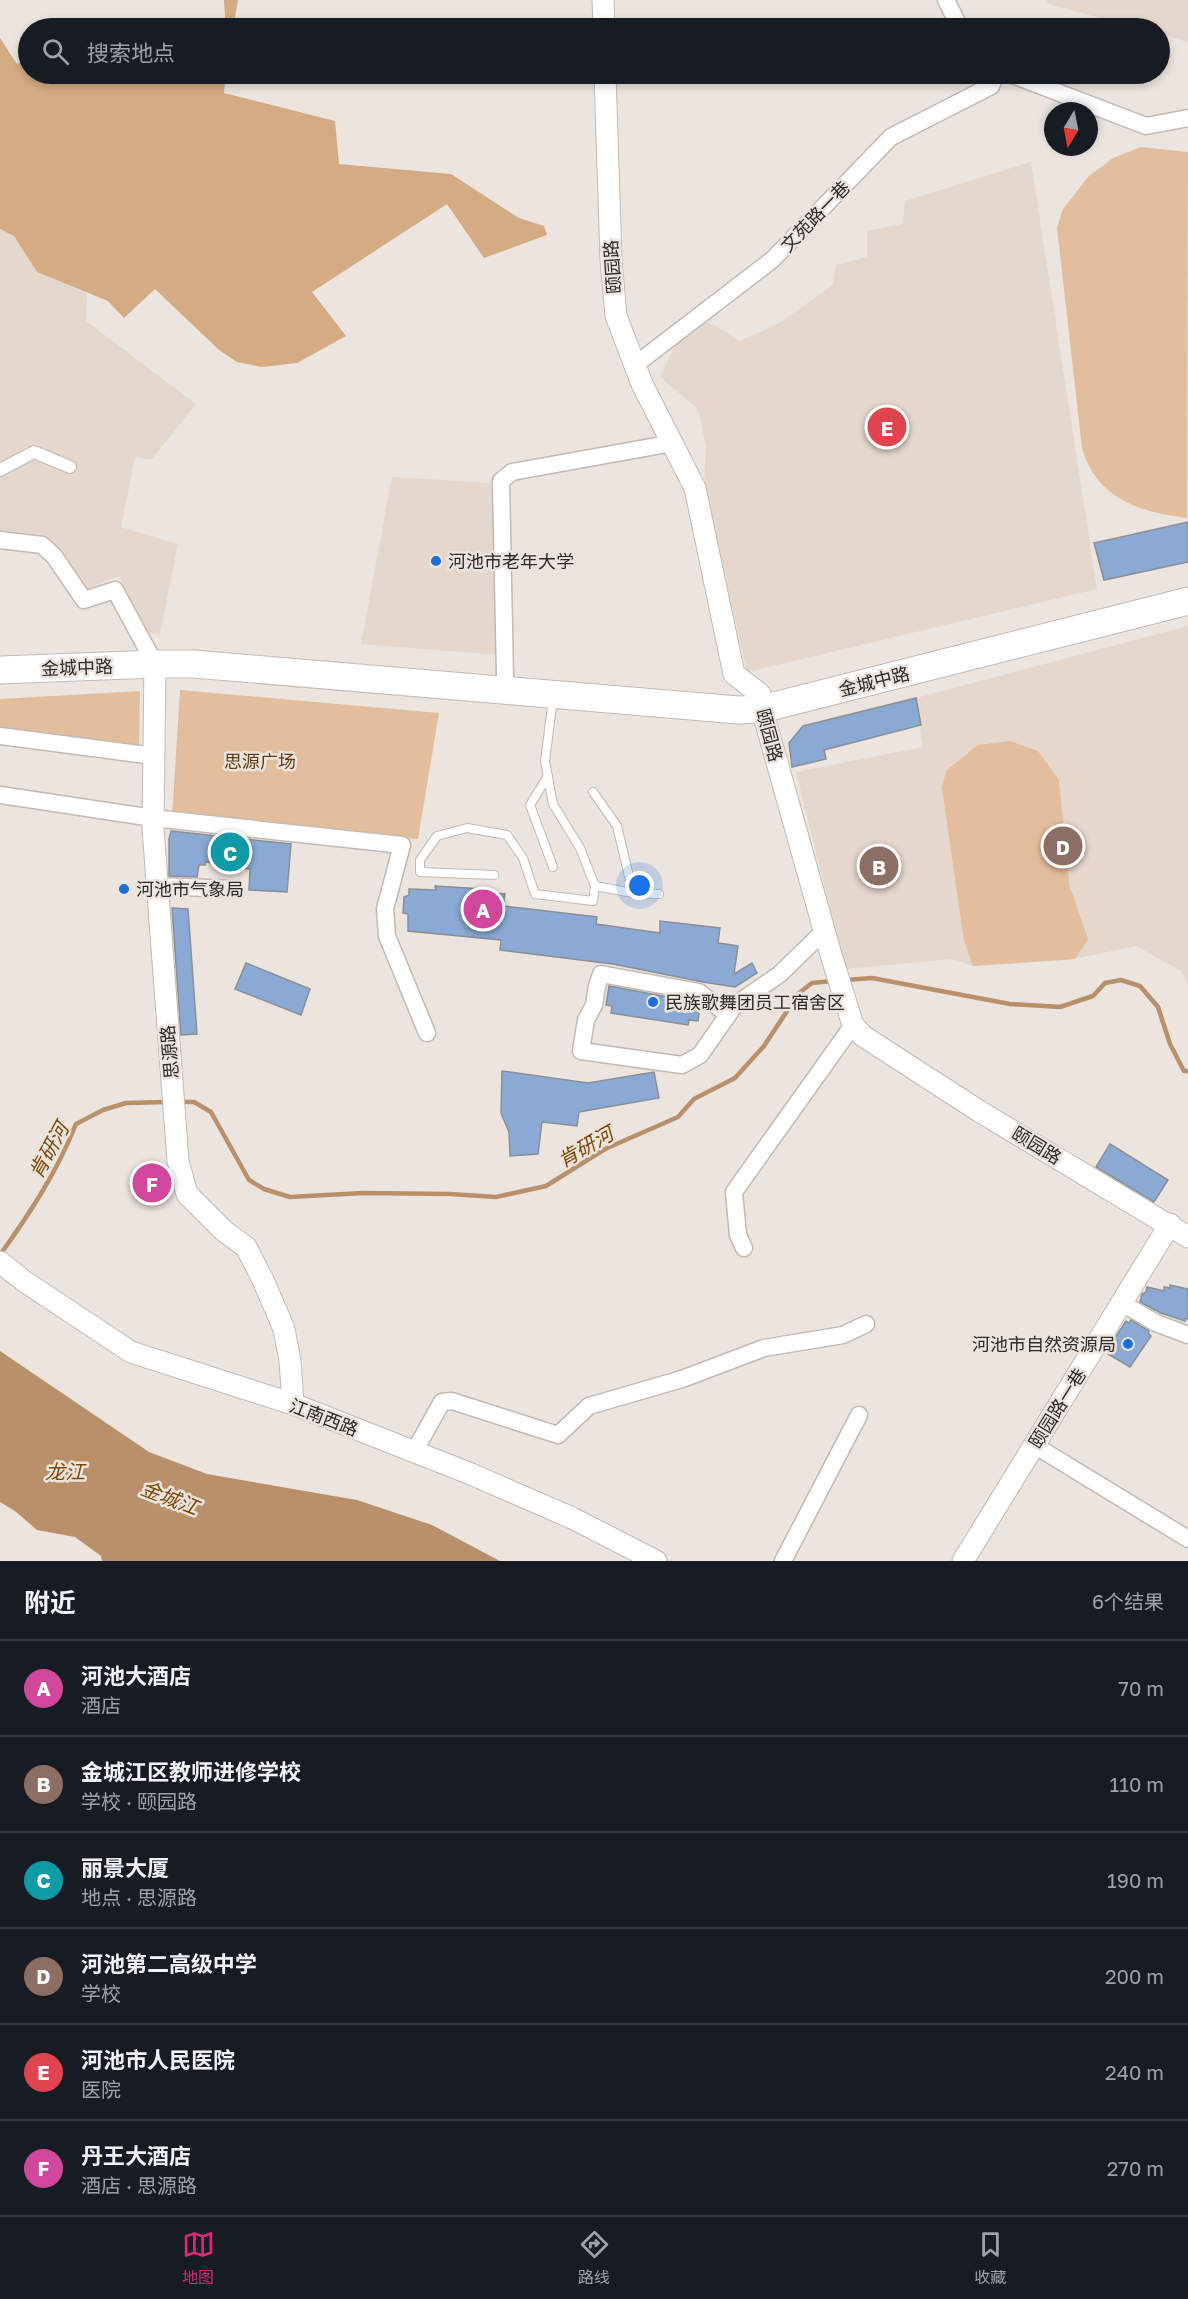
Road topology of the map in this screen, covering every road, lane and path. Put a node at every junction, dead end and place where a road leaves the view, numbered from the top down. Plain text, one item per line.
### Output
1 (603, 0) edge
2 (946, 0) edge
3 (604, 18) edge
4 (955, 18) edge
5 (606, 84) edge
6 (992, 84) edge
7 (1036, 84) edge
8 (1188, 118) edge
9 (635, 365) junction
10 (673, 442) junction
11 (70, 467) dead end
12 (0, 470) edge
13 (0, 540) edge
14 (1188, 585) edge
15 (1188, 600) edge
16 (155, 664) junction
17 (0, 670) edge
18 (505, 677) junction
19 (555, 689) junction
20 (761, 702) junction
21 (0, 736) edge
22 (154, 756) junction
23 (548, 776) junction
24 (593, 792) dead end
25 (0, 795) edge
26 (153, 818) junction
27 (553, 867) dead end
28 (494, 875) dead end
29 (157, 886) junction
30 (595, 886) junction
31 (233, 889) dead end
32 (633, 893) junction
33 (659, 894) dead end
34 (824, 931) junction
35 (728, 1015) junction
36 (853, 1025) junction
37 (428, 1033) dead end
38 (1170, 1224) junction
39 (1188, 1237) edge
40 (744, 1248) dead end
41 (0, 1262) edge
42 (1122, 1303) junction
43 (866, 1324) dead end
44 (1188, 1335) edge
45 (293, 1404) junction
46 (858, 1415) dead end
47 (1034, 1445) junction
48 (414, 1452) junction
49 (1188, 1539) edge
50 (656, 1561) edge
51 (783, 1561) edge
52 (963, 1561) edge

1 - 3 street
2 - 4 street
5 - 9 street, 颐园路
6 - 9 street, 文苑路一巷
7 - 8 street
9 - 10 street, 颐园路
10 - 18 street
10 - 20 street, 颐园路
11 - 12 street
13 - 16 street
14 - 20 main road, 金城中路
15 - 20 main road, 金城中路
16 - 17 main road, 金城中路
16 - 18 main road
16 - 19 main road, 金城中路
16 - 22 street, 思源路
18 - 19 main road
19 - 20 main road, 金城中路
19 - 23 lane
20 - 34 street, 颐园路
21 - 22 street
22 - 26 street, 思源路
23 - 27 lane
23 - 30 lane
24 - 32 lane
25 - 26 street
26 - 29 street, 思源路
26 - 37 street
28 - 30 lane
29 - 31 street
29 - 45 street, 思源路
30 - 32 lane
32 - 33 lane
34 - 35 street
34 - 36 street, 颐园路
35 - 35 street
36 - 38 street, 颐园路
36 - 40 street
38 - 39 street, 颐园路
38 - 42 street, 颐园路一巷
41 - 45 street, 江南西路
42 - 44 street
42 - 47 street, 颐园路一巷
43 - 48 street
45 - 48 street, 江南西路
46 - 51 street
47 - 49 street
47 - 52 street, 颐园路一巷
48 - 50 street, 江南西路

